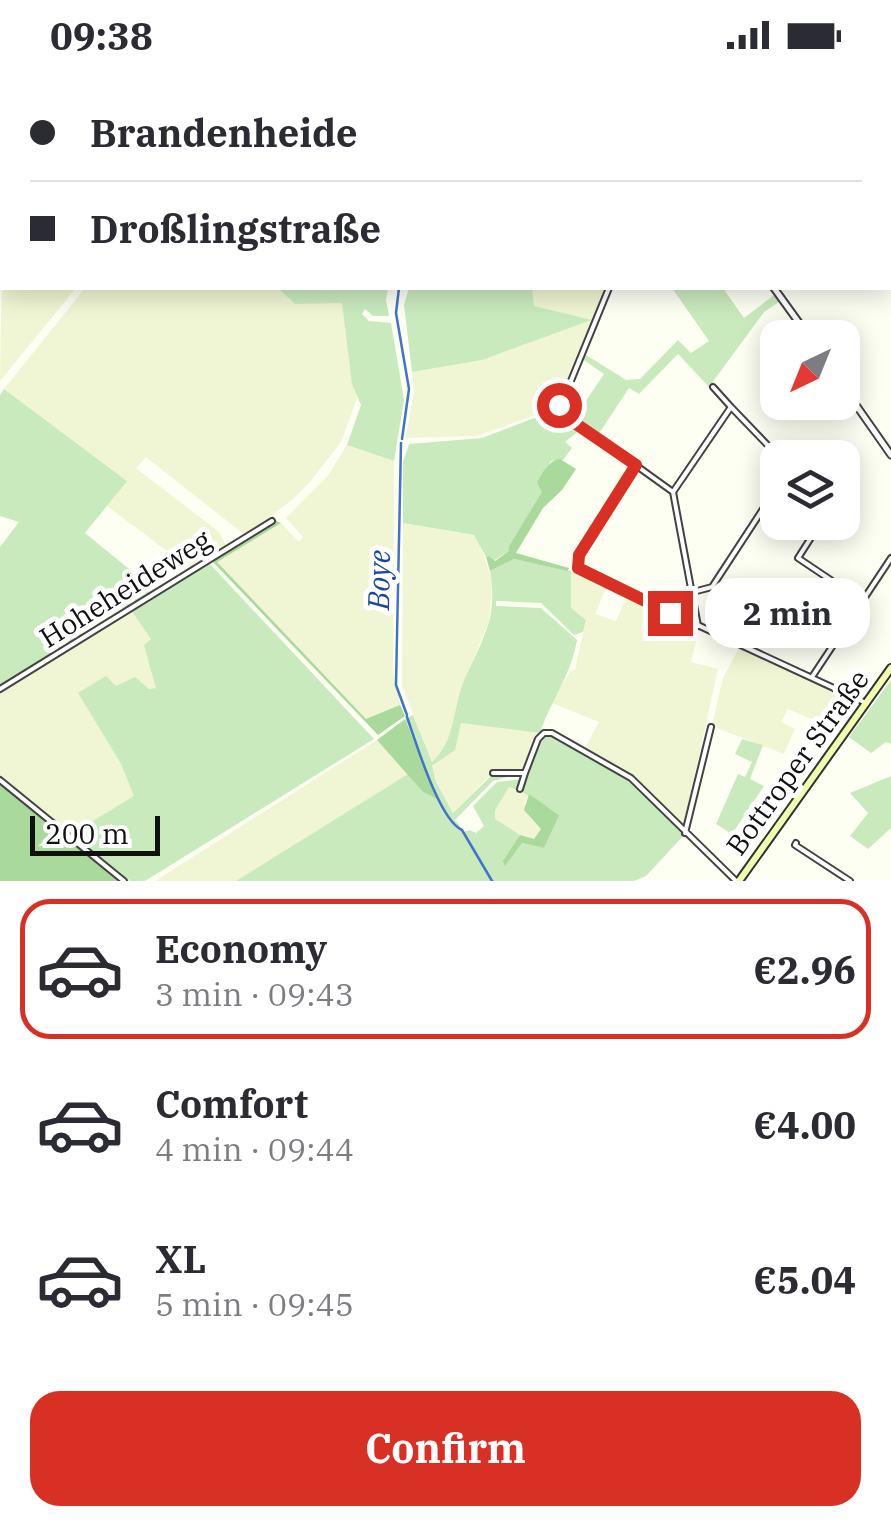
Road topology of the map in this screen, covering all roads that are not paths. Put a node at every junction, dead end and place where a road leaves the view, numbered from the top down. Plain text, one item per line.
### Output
1 (608, 290) edge
2 (775, 290) edge
3 (797, 320) edge
4 (714, 387) dead end
5 (731, 407) junction
6 (860, 411) edge
7 (763, 440) edge
8 (891, 455) edge
9 (636, 465) junction
10 (674, 492) junction
11 (760, 514) edge
12 (272, 520) dead end
13 (810, 540) edge
14 (891, 558) edge
15 (693, 592) junction
16 (862, 601) junction
17 (698, 626) junction
18 (891, 668) edge
19 (812, 677) junction
20 (0, 689) edge
21 (866, 703) junction
22 (710, 727) dead end
23 (493, 772) dead end
24 (525, 773) junction
25 (0, 780) edge
26 (520, 789) dead end
27 (684, 833) junction
28 (796, 843) dead end
29 (124, 881) edge
30 (737, 881) edge
31 (850, 881) edge

1 - 9 street
2 - 3 street
4 - 5 street
5 - 7 street
5 - 10 street
6 - 8 street
9 - 10 street
9 - 17 street
10 - 15 street
11 - 15 street
12 - 20 street, Hoheheideweg
13 - 16 street
14 - 16 street
15 - 17 street
16 - 19 street
17 - 19 street
18 - 21 main road, Bottroper Straße
19 - 21 street
21 - 30 main road, Bottroper Straße
22 - 27 street
23 - 24 street
24 - 26 street
24 - 27 street
25 - 29 street
27 - 30 street
28 - 31 street

